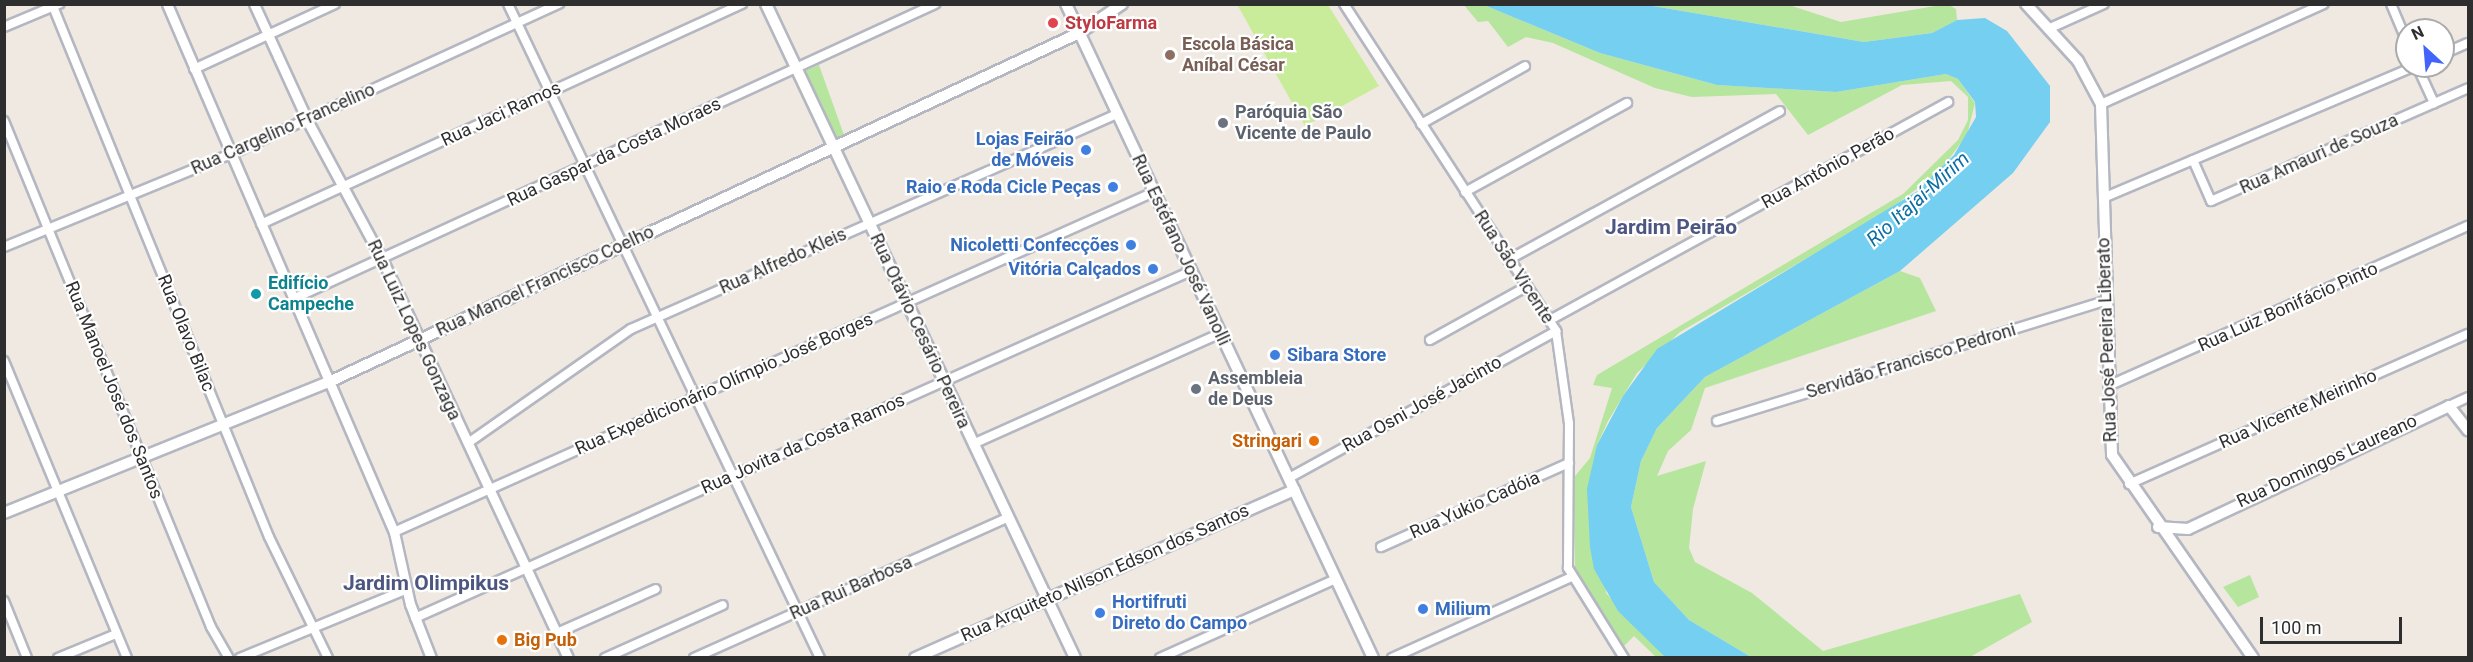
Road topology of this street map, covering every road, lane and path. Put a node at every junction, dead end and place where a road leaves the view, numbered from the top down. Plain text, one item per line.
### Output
1 (167, 4) edge
2 (255, 4) edge
3 (335, 4) edge
4 (508, 4) edge
5 (559, 4) edge
6 (742, 4) edge
7 (766, 4) edge
8 (935, 4) edge
9 (1066, 4) edge
10 (1122, 4) edge
11 (1344, 4) edge
12 (2026, 4) edge
13 (2104, 4) edge
14 (2324, 4) edge
15 (2391, 4) edge
16 (55, 5) edge
17 (2397, 18) edge
18 (518, 24) junction
19 (4, 27) edge
20 (2048, 29) junction
21 (1079, 33) junction
22 (268, 35) junction
23 (2469, 43) edge
24 (2455, 49) edge
25 (1525, 66) dead end
26 (796, 68) junction
27 (194, 69) junction
28 (2395, 75) edge
29 (2422, 78) edge
30 (2469, 88) edge
31 (551, 92) junction
32 (1948, 102) dead end
33 (1627, 103) dead end
34 (2434, 103) junction
35 (2101, 104) junction
36 (1780, 111) dead end
37 (1117, 114) junction
38 (307, 120) junction
39 (4, 121) edge
40 (1421, 124) junction
41 (834, 148) junction
42 (231, 154) junction
43 (2193, 160) junction
44 (587, 164) junction
45 (344, 186) junction
46 (1154, 192) junction
47 (1466, 192) junction
48 (130, 196) junction
49 (2103, 198) junction
50 (870, 223) junction
51 (261, 224) junction
52 (2469, 226) edge
53 (49, 229) junction
54 (626, 244) junction
55 (4, 247) edge
56 (382, 259) junction
57 (1508, 260) junction
58 (1191, 271) junction
59 (1526, 287) junction
60 (293, 299) junction
61 (2105, 301) junction
62 (907, 302) junction
63 (660, 316) junction
64 (1550, 320) junction
65 (1556, 331) junction
66 (1221, 333) junction
67 (2469, 333) edge
68 (419, 339) junction
69 (1430, 340) dead end
70 (4, 361) edge
71 (945, 381) junction
72 (329, 382) junction
73 (2106, 387) junction
74 (697, 396) junction
75 (2469, 397) edge
76 (2449, 406) junction
77 (1717, 422) dead end
78 (223, 424) junction
79 (2469, 430) edge
80 (468, 443) junction
81 (973, 444) junction
82 (142, 457) junction
83 (1569, 463) junction
84 (735, 475) junction
85 (1289, 478) junction
86 (2128, 485) junction
87 (490, 489) junction
88 (1294, 490) junction
89 (57, 492) junction
90 (4, 513) edge
91 (1007, 518) junction
92 (2158, 527) junction
93 (2188, 529) junction
94 (394, 532) junction
95 (1381, 547) dead end
96 (2177, 553) junction
97 (526, 568) junction
98 (1571, 577) junction
99 (1336, 579) junction
100 (656, 589) dead end
101 (407, 590) junction
102 (1048, 599) junction
103 (4, 601) edge
104 (723, 605) dead end
105 (798, 611) junction
106 (415, 618) junction
107 (315, 627) junction
108 (557, 633) junction
109 (116, 634) junction
110 (27, 657) edge
111 (58, 657) edge
112 (127, 657) edge
113 (229, 657) edge
114 (240, 657) edge
115 (328, 657) edge
116 (431, 657) edge
117 (568, 657) edge
118 (605, 657) edge
119 (694, 657) edge
120 (820, 657) edge
121 (915, 657) edge
122 (1075, 657) edge
123 (1160, 657) edge
124 (1373, 657) edge
125 (1392, 657) edge
126 (1624, 657) edge
127 (2253, 657) edge

1 - 27 street
2 - 22 street, Rua Luiz Lopes Gonzaga
3 - 22 street
4 - 18 street
5 - 18 street, Rua Cargelino Francelino
6 - 31 street, Rua Jaci Ramos
7 - 26 main road, Rua Otávio Cesário Pereira
8 - 26 street, Rua Gaspar da Costa Moraes
9 - 21 main road, Rua Estéfano José Vanolli
10 - 21 main road, Rua Manoel Francisco Coelho
11 - 40 street, Rua São Vicente
12 - 20 main road, Rua José Pereira Liberato
13 - 20 street
14 - 35 street
15 - 17 street
16 - 19 street
16 - 48 street, Rua Olavo Bilac
18 - 31 street
18 - 38 street, Rua Cargelino Francelino
20 - 35 main road, Rua José Pereira Liberato
21 - 37 main road, Rua Estéfano José Vanolli
21 - 41 main road, Rua Manoel Francisco Coelho
22 - 27 street
22 - 38 street, Rua Luiz Lopes Gonzaga
23 - 24 street
25 - 40 street
26 - 41 main road, Rua Otávio Cesário Pereira
26 - 44 street, Rua Gaspar da Costa Moraes
27 - 42 street
28 - 43 street
29 - 34 street
30 - 34 street, Rua Amauri de Souza
31 - 44 street
31 - 45 street, Rua Jaci Ramos
32 - 64 street, Rua Antônio Perão
33 - 47 street
34 - 43 street, Rua Amauri de Souza
35 - 49 main road, Rua José Pereira Liberato
36 - 57 street
37 - 46 main road, Rua Estéfano José Vanolli
37 - 50 street, Rua Alfredo Kleis
38 - 42 street, Rua Cargelino Francelino
38 - 45 street, Rua Luiz Lopes Gonzaga
39 - 53 street, Rua Manoel José dos Santos
40 - 47 street, Rua São Vicente
41 - 50 main road, Rua Otávio Cesário Pereira
41 - 54 main road, Rua Manoel Francisco Coelho
42 - 48 street, Rua Cargelino Francelino
42 - 51 street
43 - 49 street
44 - 54 street
44 - 56 street, Rua Gaspar da Costa Moraes
45 - 51 street, Rua Jaci Ramos
45 - 56 street, Rua Luiz Lopes Gonzaga
46 - 58 main road, Rua Estéfano José Vanolli
46 - 62 street, Rua Expedicionário Olímpio José Borges
47 - 57 street, Rua São Vicente
48 - 53 street, Rua Cargelino Francelino
48 - 78 street, Rua Olavo Bilac
49 - 61 main road, Rua José Pereira Liberato
50 - 62 main road, Rua Otávio Cesário Pereira
50 - 63 street, Rua Alfredo Kleis
51 - 60 street
52 - 73 street, Rua Luiz Bonifácio Pinto
53 - 55 street, Rua Cargelino Francelino
53 - 82 street, Rua Manoel José dos Santos
54 - 63 street
54 - 68 main road, Rua Manoel Francisco Coelho
56 - 60 street, Rua Gaspar da Costa Moraes
56 - 68 street, Rua Luiz Lopes Gonzaga
57 - 59 street, Rua São Vicente
58 - 66 main road, Rua Estéfano José Vanolli
58 - 71 street, Rua Jovita da Costa Ramos
59 - 64 street, Rua São Vicente
59 - 69 street
60 - 72 street
61 - 73 main road, Rua José Pereira Liberato
61 - 77 street, Servidão Francisco Pedroni
62 - 71 main road, Rua Otávio Cesário Pereira
62 - 74 street, Rua Expedicionário Olímpio José Borges
63 - 74 street
63 - 80 street, Rua Alfredo Kleis
64 - 65 street, Rua São Vicente
65 - 83 street, Rua São Vicente
65 - 85 street, Rua Osni José Jacinto
66 - 81 street
66 - 85 main road, Rua Estéfano José Vanolli
67 - 86 street, Rua Vicente Meirinho
68 - 72 main road, Rua Manoel Francisco Coelho
68 - 80 street, Rua Luiz Lopes Gonzaga
70 - 89 street
71 - 81 main road, Rua Otávio Cesário Pereira
71 - 84 street, Rua Jovita da Costa Ramos
72 - 78 main road, Rua Manoel Francisco Coelho
72 - 94 street
73 - 86 main road, Rua José Pereira Liberato
74 - 84 street
74 - 87 street, Rua Expedicionário Olímpio José Borges
75 - 76 street, Rua Domingos Laureano
76 - 79 main road
76 - 93 main road, Rua Domingos Laureano
78 - 82 main road, Rua Manoel Francisco Coelho
78 - 107 street, Rua Olavo Bilac
80 - 87 street, Rua Luiz Lopes Gonzaga
81 - 91 main road, Rua Otávio Cesário Pereira
82 - 89 main road, Rua Manoel Francisco Coelho
82 - 113 street, Rua Manoel José dos Santos
83 - 95 street, Rua Yukio Cadóia
83 - 98 street, Rua São Vicente
84 - 97 street, Rua Jovita da Costa Ramos
84 - 105 street
85 - 88 main road, Rua Estéfano José Vanolli
86 - 92 main road, Rua José Pereira Liberato
87 - 94 street, Rua Expedicionário Olímpio José Borges
87 - 97 street, Rua Luiz Lopes Gonzaga
88 - 99 main road, Rua Estéfano José Vanolli
88 - 102 main road, Rua Arquiteto Nilson Edson dos Santos
89 - 90 main road, Rua Manoel Francisco Coelho
89 - 109 street
91 - 102 main road, Rua Otávio Cesário Pereira
91 - 105 street, Rua Rui Barbosa
92 - 93 main road, Rua Domingos Laureano
92 - 96 main road, Rua José Pereira Liberato
93 - 96 main road
94 - 101 street
96 - 127 main road, Rua José Pereira Liberato
97 - 106 street, Rua Jovita da Costa Ramos
97 - 108 street, Rua Luiz Lopes Gonzaga
98 - 125 street
98 - 126 street
99 - 123 street
99 - 124 main road, Rua Estéfano José Vanolli
100 - 108 street
101 - 106 street
101 - 107 street
102 - 121 main road, Rua Arquiteto Nilson Edson dos Santos
102 - 122 main road, Rua Otávio Cesário Pereira
103 - 110 street
104 - 118 street
105 - 119 street, Rua Rui Barbosa
105 - 120 street
106 - 116 street
107 - 114 street
107 - 115 street, Rua Olavo Bilac
108 - 117 street, Rua Luiz Lopes Gonzaga
109 - 111 street
109 - 112 street

